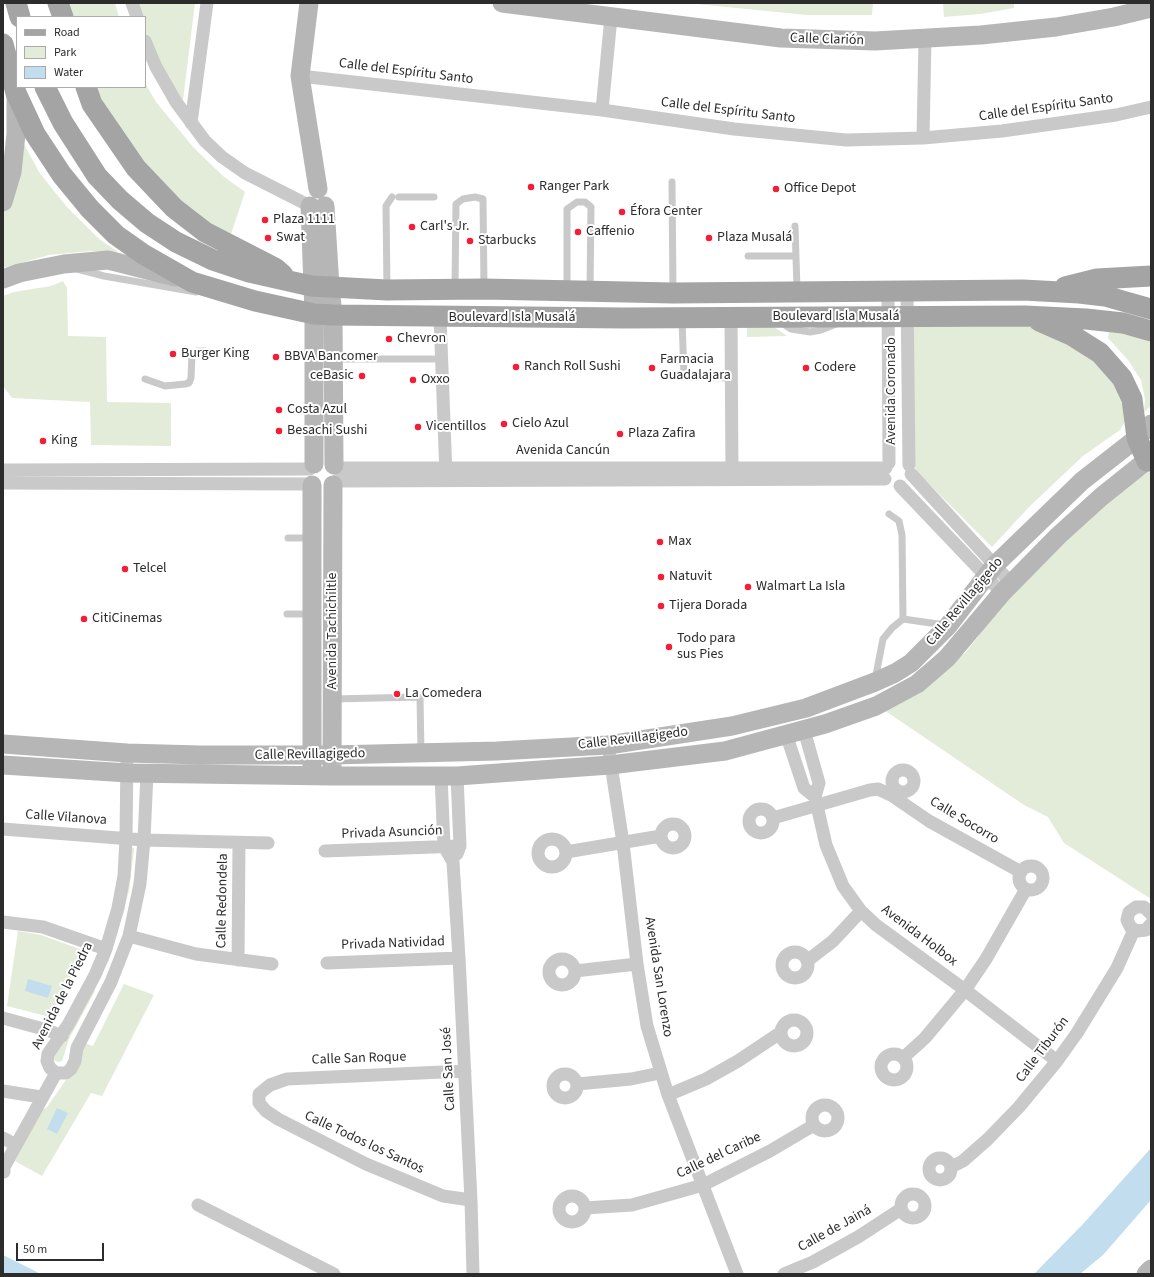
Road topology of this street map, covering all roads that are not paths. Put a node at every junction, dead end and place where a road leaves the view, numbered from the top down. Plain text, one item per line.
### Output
1 (16, 3) edge
2 (58, 3) edge
3 (132, 3) edge
4 (207, 3) edge
5 (308, 3) edge
6 (502, 3) edge
7 (1151, 8) edge
8 (20, 16) edge
9 (63, 16) edge
10 (137, 16) edge
11 (611, 17) junction
12 (925, 38) junction
13 (146, 43) edge
14 (3, 44) edge
15 (300, 76) junction
16 (46, 88) edge
17 (86, 88) edge
18 (16, 93) junction
19 (1151, 107) edge
20 (602, 110) junction
21 (191, 123) junction
22 (923, 138) junction
23 (672, 182) dead end
24 (434, 198) dead end
25 (318, 200) junction
26 (3, 202) edge
27 (796, 226) dead end
28 (748, 256) dead end
29 (796, 256) junction
30 (64, 264) junction
31 (1151, 276) edge
32 (3, 279) edge
33 (289, 281) junction
34 (192, 282) junction
35 (321, 287) junction
36 (455, 289) junction
37 (484, 289) junction
38 (387, 290) junction
39 (220, 291) junction
40 (567, 291) junction
41 (1049, 291) junction
42 (590, 292) junction
43 (797, 292) junction
44 (897, 292) junction
45 (625, 293) junction
46 (673, 293) junction
47 (1151, 309) edge
48 (323, 314) junction
49 (1025, 316) junction
50 (440, 317) junction
51 (682, 317) junction
52 (731, 317) junction
53 (624, 318) junction
54 (889, 319) junction
55 (1151, 331) edge
56 (205, 351) dead end
57 (334, 359) junction
58 (441, 359) junction
59 (731, 378) junction
60 (145, 379) dead end
61 (1144, 431) edge
62 (1150, 459) edge
63 (3, 470) edge
64 (887, 470) junction
65 (910, 470) junction
66 (732, 473) junction
67 (446, 474) junction
68 (312, 475) junction
69 (335, 475) junction
70 (3, 483) edge
71 (900, 486) junction
72 (889, 514) dead end
73 (288, 538) dead end
74 (312, 538) junction
75 (990, 571) junction
76 (1007, 588) junction
77 (287, 614) dead end
78 (312, 614) junction
79 (903, 619) junction
80 (948, 626) junction
81 (875, 682) junction
82 (332, 699) junction
83 (804, 730) junction
84 (786, 734) junction
85 (3, 744) edge
86 (608, 745) junction
87 (127, 753) junction
88 (421, 753) junction
89 (312, 755) junction
90 (332, 755) junction
91 (3, 765) edge
92 (610, 765) junction
93 (128, 773) junction
94 (147, 773) junction
95 (312, 776) junction
96 (332, 776) junction
97 (449, 776) junction
98 (816, 802) junction
99 (773, 818) dead end
100 (3, 829) edge
101 (661, 836) dead end
102 (126, 838) junction
103 (144, 840) junction
104 (239, 843) junction
105 (268, 843) dead end
106 (623, 843) junction
107 (444, 846) junction
108 (460, 846) junction
109 (325, 851) dead end
110 (566, 852) dead end
111 (453, 862) junction
112 (1021, 872) junction
113 (1026, 889) junction
114 (861, 911) junction
115 (1151, 914) edge
116 (3, 922) edge
117 (1151, 924) edge
118 (1134, 930) junction
119 (129, 936) junction
120 (106, 949) junction
121 (459, 958) junction
122 (238, 960) junction
123 (808, 961) dead end
124 (328, 963) dead end
125 (272, 964) dead end
126 (637, 964) junction
127 (575, 971) dead end
128 (96, 975) junction
129 (111, 982) junction
130 (966, 990) junction
131 (3, 1018) edge
132 (780, 1033) dead end
133 (62, 1036) junction
134 (904, 1057) dead end
135 (1057, 1061) junction
136 (465, 1071) junction
137 (56, 1073) junction
138 (660, 1073) junction
139 (577, 1084) dead end
140 (3, 1091) edge
141 (259, 1094) joint
142 (668, 1095) junction
143 (41, 1097) junction
144 (814, 1125) dead end
145 (3, 1138) edge
146 (16, 1145) junction
147 (951, 1167) dead end
148 (4, 1172) dead end
149 (703, 1184) junction
150 (471, 1200) junction
151 (198, 1205) dead end
152 (585, 1208) dead end
153 (901, 1209) dead end
154 (1151, 1269) edge
155 (334, 1274) edge
156 (472, 1274) edge
157 (736, 1274) edge
158 (784, 1274) edge
159 (1146, 1274) edge

1 - 8 main road
2 - 9 main road
3 - 10 street
4 - 21 street
5 - 15 street, Avenida Tachichiltle
6 - 11 street, Calle Clarión
7 - 12 street, Calle Clarión
11 - 12 street, Calle Clarión
11 - 20 street
12 - 22 street
13 - 21 street
14 - 18 main road, Boulevard Isla Musalá
15 - 20 street, Calle del Espíritu Santo
15 - 25 street, Avenida Tachichiltle
16 - 33 main road, Boulevard Isla Musalá
17 - 33 main road
18 - 26 street
18 - 34 main road, Boulevard Isla Musalá
19 - 22 street, Calle del Espíritu Santo
20 - 22 street, Calle del Espíritu Santo
21 - 25 street
23 - 46 lane
24 - 38 lane
25 - 35 street, Avenida Tachichiltle
27 - 29 lane
28 - 29 lane
29 - 43 lane
30 - 32 street
30 - 34 street
30 - 39 lane
31 - 41 main road
33 - 35 main road, Boulevard Isla Musalá
34 - 39 main road, Boulevard Isla Musalá
35 - 38 main road, Boulevard Isla Musalá
35 - 48 street, Avenida Tachichiltle
36 - 37 main road, Boulevard Isla Musalá
36 - 37 lane
36 - 38 main road, Boulevard Isla Musalá
37 - 40 main road, Boulevard Isla Musalá
39 - 48 main road, Boulevard Isla Musalá
40 - 42 main road, Boulevard Isla Musalá
40 - 42 lane
41 - 44 main road, Boulevard Isla Musalá
41 - 47 main road, Boulevard Isla Musalá
42 - 45 main road, Boulevard Isla Musalá
43 - 44 main road, Boulevard Isla Musalá
43 - 46 main road, Boulevard Isla Musalá
44 - 54 street, Avenida Coronado
44 - 54 street, Avenida Coronado
45 - 46 main road, Boulevard Isla Musalá
45 - 53 main road
48 - 50 main road, Boulevard Isla Musalá
48 - 57 street, Avenida Tachichiltle
48 - 68 street, Avenida Tachichiltle
49 - 54 main road, Boulevard Isla Musalá
49 - 55 main road, Boulevard Isla Musalá
49 - 61 main road
50 - 53 main road, Boulevard Isla Musalá
50 - 58 street
51 - 52 main road, Boulevard Isla Musalá
51 - 53 main road, Boulevard Isla Musalá
51 - 59 lane
52 - 54 main road, Boulevard Isla Musalá
52 - 59 street
54 - 64 street, Avenida Coronado
54 - 65 street, Avenida Coronado
56 - 60 lane
57 - 58 lane
57 - 69 street, Avenida Tachichiltle
58 - 67 street
59 - 66 street
61 - 62 main road
61 - 75 street, Calle Revillagigedo
62 - 76 street, Calle Revillagigedo
63 - 68 street
64 - 65 street
64 - 66 street, Avenida Cancún
64 - 71 street
65 - 71 street
65 - 75 street
66 - 67 street, Avenida Cancún
67 - 69 street, Avenida Cancún
68 - 69 street
68 - 69 street
68 - 70 street
68 - 74 street, Avenida Tachichiltle
69 - 82 street, Avenida Tachichiltle
71 - 75 street
72 - 79 lane
73 - 74 lane
74 - 78 street, Avenida Tachichiltle
75 - 76 street
75 - 80 street, Calle Revillagigedo
76 - 83 street, Calle Revillagigedo
77 - 78 lane
78 - 89 street, Avenida Tachichiltle
79 - 80 lane
79 - 81 lane
80 - 81 street, Calle Revillagigedo
81 - 86 street, Calle Revillagigedo
82 - 88 lane
82 - 90 street, Avenida Tachichiltle
83 - 84 street, Calle Revillagigedo
83 - 98 street, Avenida Holbox
84 - 92 street, Calle Revillagigedo
84 - 98 street, Avenida Holbox
85 - 87 street, Calle Revillagigedo
86 - 88 street, Calle Revillagigedo
86 - 92 street, Avenida San Lorenzo
87 - 89 street, Calle Revillagigedo
87 - 93 street, Avenida de la Piedra
88 - 90 street, Calle Revillagigedo
89 - 90 street, Calle Revillagigedo
89 - 95 street, Avenida Tachichiltle
90 - 96 street, Avenida Tachichiltle
91 - 93 street, Calle Revillagigedo
92 - 97 street, Calle Revillagigedo
92 - 106 street, Avenida San Lorenzo
93 - 94 street, Calle Revillagigedo
93 - 102 street, Avenida de la Piedra
94 - 95 street, Calle Revillagigedo
94 - 103 street
95 - 96 street, Calle Revillagigedo
96 - 97 street, Calle Revillagigedo
97 - 107 street, Calle San José
97 - 108 street, Calle San José
98 - 99 street, Calle Socorro
98 - 112 street, Calle Socorro
98 - 114 street, Avenida Holbox
100 - 102 street, Calle Vilanova
101 - 106 street
102 - 103 street, Calle Redondela
102 - 120 street, Avenida de la Piedra
103 - 104 street, Calle Redondela
103 - 119 street
104 - 105 street, Calle Redondela
104 - 122 street, Calle Redondela
106 - 110 street
106 - 126 street, Avenida San Lorenzo
107 - 108 street, Privada Asunción
107 - 109 street, Privada Asunción
107 - 111 street, Calle San José
108 - 111 street, Calle San José
111 - 121 street, Calle San José
112 - 113 street
112 - 113 street
113 - 130 street
114 - 123 street
114 - 130 street, Avenida Holbox
115 - 118 street
116 - 120 street
117 - 118 street
118 - 135 street, Calle Tiburón
119 - 122 street, Calle Redondela
119 - 129 street
120 - 128 street, Avenida de la Piedra
121 - 124 street, Privada Natividad
121 - 136 street, Calle San José
122 - 125 street, Calle Redondela
126 - 127 street
126 - 138 street, Avenida San Lorenzo
128 - 129 street
128 - 133 street, Avenida de la Piedra
129 - 137 street
130 - 134 street
130 - 135 street, Avenida Holbox
131 - 133 street
132 - 142 street
133 - 137 street, Avenida de la Piedra
135 - 147 street, Calle Tiburón
136 - 141 street, Calle San Roque
136 - 150 street, Calle San José
137 - 143 street
138 - 139 street
138 - 142 street, Avenida San Lorenzo
140 - 143 street
141 - 150 street, Calle Todos los Santos
142 - 149 street, Avenida San Lorenzo
143 - 146 street
144 - 149 street, Calle del Caribe
145 - 146 street
146 - 148 street
149 - 152 street, Calle del Caribe
149 - 157 street, Avenida San Lorenzo
150 - 156 street, Calle San José
151 - 155 street
153 - 158 street, Calle de Jainá
154 - 159 street

